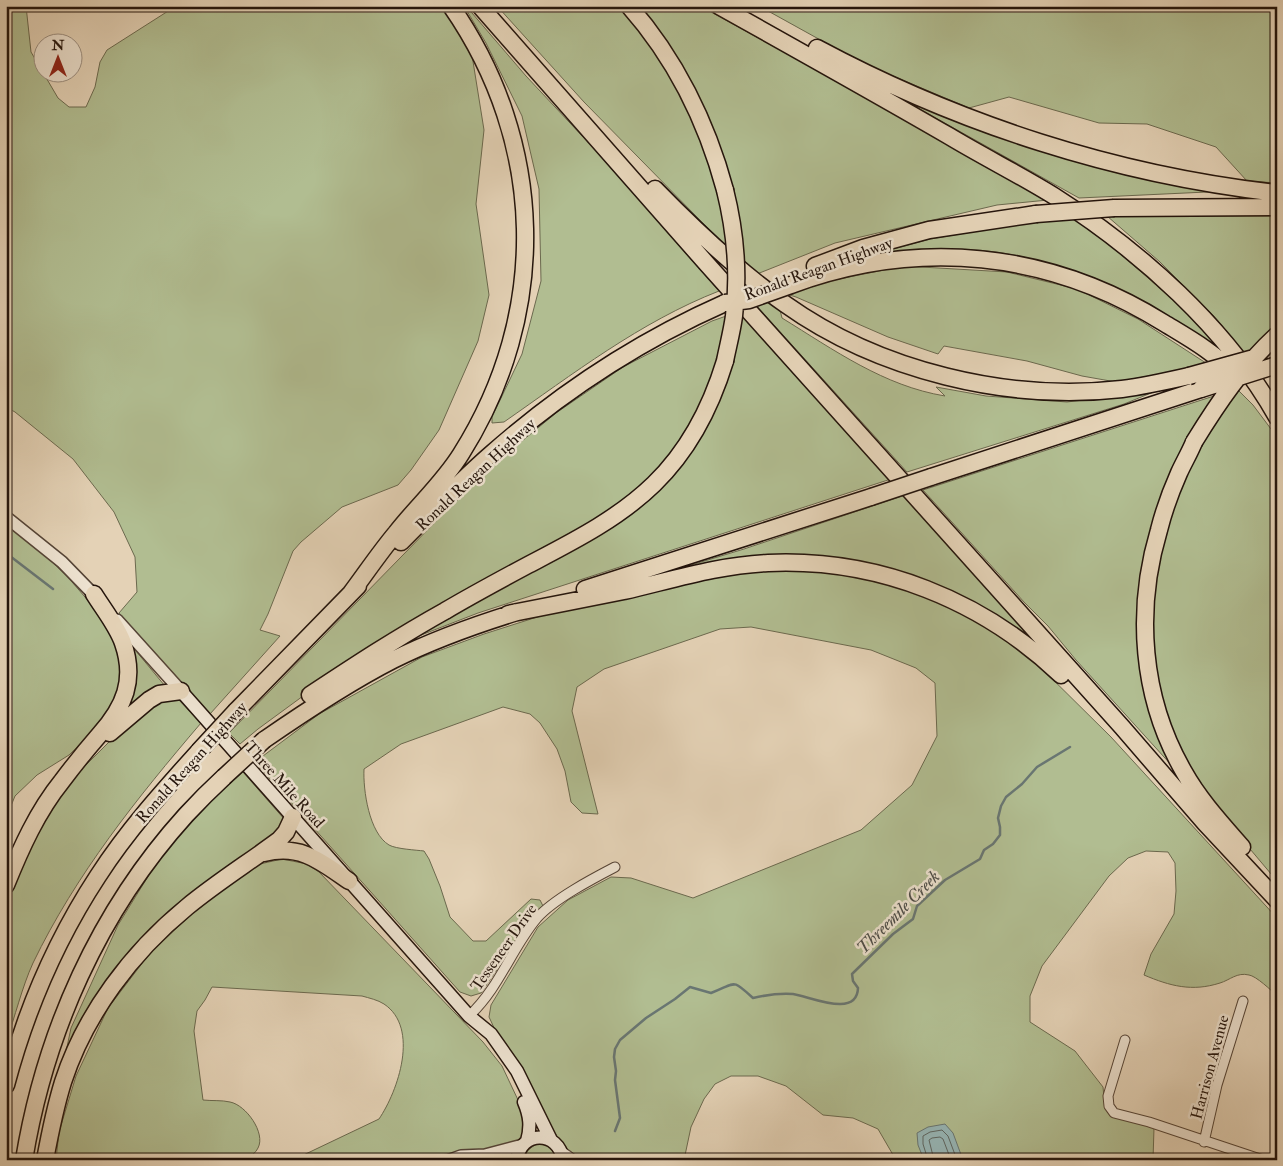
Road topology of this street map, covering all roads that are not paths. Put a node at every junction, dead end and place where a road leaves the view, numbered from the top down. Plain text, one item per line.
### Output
1 (451, 6) edge
2 (480, 6) edge
3 (629, 6) edge
4 (719, 6) edge
5 (738, 6) edge
6 (585, 125) junction
7 (1277, 193) edge
8 (1277, 207) edge
9 (786, 282) junction
10 (1277, 335) edge
11 (1273, 357) edge
12 (1277, 417) edge
13 (1277, 426) edge
14 (6, 517) edge
15 (351, 593) junction
16 (94, 594) junction
17 (508, 614) junction
18 (181, 691) junction
19 (264, 740) junction
20 (1137, 744) junction
21 (84, 755) junction
22 (293, 817) junction
23 (259, 854) junction
24 (615, 867) dead end
25 (349, 881) junction
26 (1263, 884) junction
27 (6, 885) edge
28 (1277, 900) edge
29 (1243, 1001) dead end
30 (469, 1016) junction
31 (1125, 1040) dead end
32 (6, 1085) edge
33 (551, 1140) junction
34 (1204, 1142) junction
35 (525, 1143) junction
36 (562, 1156) edge
37 (24, 1160) edge
38 (45, 1160) edge
39 (450, 1160) edge
40 (517, 1160) edge
41 (574, 1160) edge
42 (1263, 1160) edge

1 - 15 highway
2 - 6 highway
3 - 19 highway, bridge
4 - 12 highway
5 - 7 highway
6 - 11 highway, bridge
6 - 20 highway
8 - 9 highway, Ronald Reagan Highway, bridge
9 - 13 highway
9 - 15 highway, Ronald Reagan Highway, bridge
10 - 26 highway, bridge
11 - 17 highway, bridge
14 - 16 street, Three Mile Road
15 - 32 highway, Ronald Reagan Highway, bridge
16 - 18 street, Three Mile Road
16 - 21 highway
17 - 19 highway
17 - 20 highway
18 - 21 highway
18 - 22 main road, Three Mile Road
19 - 37 highway, Ronald Reagan Highway, bridge
20 - 26 highway
21 - 27 highway
22 - 23 highway
22 - 25 main road, Three Mile Road
23 - 25 highway
23 - 38 highway
24 - 30 street, Tesseneer Drive
25 - 30 main road, Three Mile Road
26 - 28 highway
29 - 34 street, Harrison Avenue
30 - 33 main road, Three Mile Road
30 - 35 main road, Three Mile Road
31 - 34 street
33 - 35 main road
33 - 36 main road, Three Mile Road
34 - 42 street
35 - 39 street
35 - 40 main road, Three Mile Road
36 - 41 street

